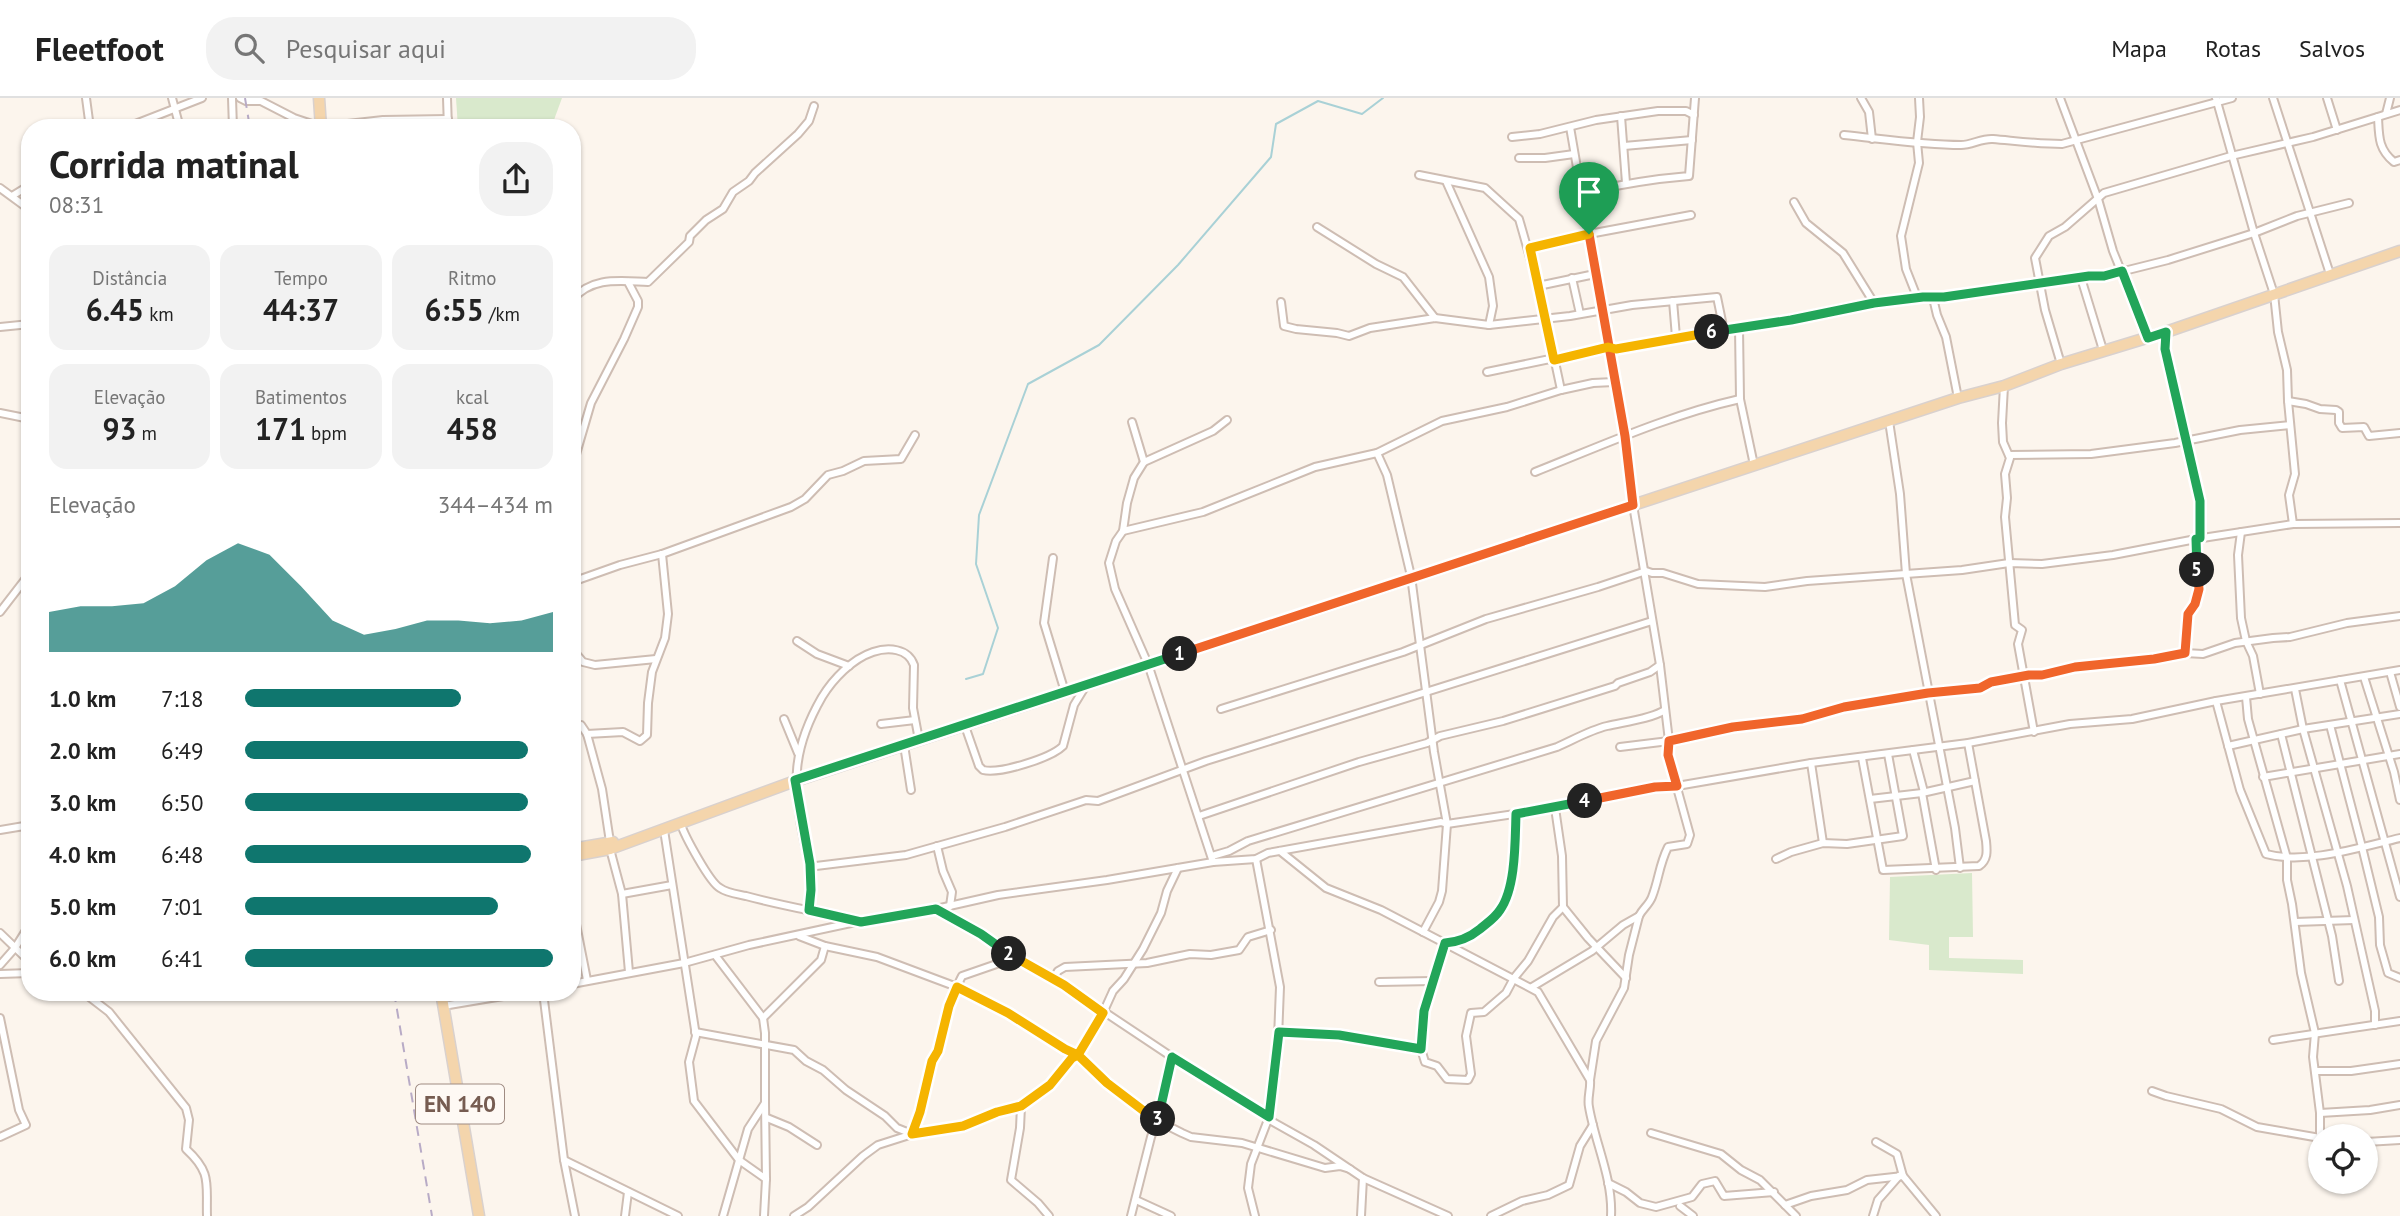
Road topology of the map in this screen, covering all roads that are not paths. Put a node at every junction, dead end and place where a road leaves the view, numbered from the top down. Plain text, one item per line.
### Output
1 (86, 98) edge
2 (172, 98) edge
3 (202, 98) edge
4 (232, 98) edge
5 (240, 98) edge
6 (319, 98) edge
7 (447, 98) edge
8 (1695, 98) edge
9 (1861, 98) edge
10 (1919, 98) edge
11 (2060, 98) edge
12 (2232, 98) edge
13 (2273, 98) edge
14 (2327, 98) edge
15 (2390, 98) edge
16 (2217, 100) edge
17 (814, 106) dead end
18 (174, 108) junction
19 (2400, 110) edge
20 (2386, 114) junction
21 (1694, 115) junction
22 (1621, 116) junction
23 (2378, 117) junction
24 (89, 119) edge
25 (147, 119) edge
26 (177, 119) edge
27 (233, 119) edge
28 (297, 119) edge
29 (320, 119) edge
30 (448, 119) edge
31 (1570, 127) junction
32 (2337, 130) junction
33 (1844, 135) dead end
34 (1512, 137) dead end
35 (1872, 139) junction
36 (1692, 140) junction
37 (2076, 141) junction
38 (1917, 142) junction
39 (2288, 143) junction
40 (1624, 146) junction
41 (1574, 154) junction
42 (2231, 156) junction
43 (1519, 158) dead end
44 (2400, 160) edge
45 (1419, 175) dead end
46 (1446, 181) junction
47 (1626, 183) junction
48 (0, 188) edge
49 (21, 190) edge
50 (1581, 193) junction
51 (12, 196) junction
52 (2098, 199) junction
53 (1794, 202) dead end
54 (21, 203) edge
55 (2349, 203) dead end
56 (2309, 213) junction
57 (1691, 215) dead end
58 (1317, 227) dead end
59 (2254, 233) junction
60 (1589, 234) junction
61 (1530, 248) junction
62 (2400, 251) edge
63 (2122, 271) junction
64 (1595, 274) junction
65 (2330, 274) junction
66 (1572, 278) junction
67 (2081, 278) junction
68 (628, 282) junction
69 (2039, 283) junction
70 (1538, 286) junction
71 (581, 293) edge
72 (2274, 294) junction
73 (1917, 297) junction
74 (1933, 298) junction
75 (1674, 301) junction
76 (1281, 302) dead end
77 (1874, 303) junction
78 (1601, 310) junction
79 (1580, 314) junction
80 (1435, 318) junction
81 (1546, 319) junction
82 (21, 325) edge
83 (1489, 325) junction
84 (0, 327) edge
85 (1738, 328) junction
86 (1724, 331) junction
87 (2166, 332) junction
88 (1676, 337) junction
89 (2148, 338) junction
90 (1608, 347) junction
91 (2103, 350) junction
92 (1554, 360) junction
93 (2061, 364) junction
94 (1487, 372) dead end
95 (1614, 383) junction
96 (2004, 386) junction
97 (1561, 390) junction
98 (1958, 398) junction
99 (1740, 400) junction
100 (2288, 401) junction
101 (0, 413) edge
102 (21, 417) edge
103 (1227, 421) dead end
104 (1889, 421) junction
105 (1132, 422) dead end
106 (2290, 425) junction
107 (581, 430) edge
108 (2400, 433) edge
109 (915, 435) dead end
110 (1625, 436) junction
111 (2187, 439) junction
112 (1377, 453) junction
113 (2009, 455) junction
114 (1144, 462) junction
115 (1754, 465) junction
116 (1535, 472) dead end
117 (1633, 505) junction
118 (2400, 523) edge
119 (2293, 524) junction
120 (1123, 531) junction
121 (2241, 532) junction
122 (2198, 539) junction
123 (662, 554) junction
124 (1053, 558) dead end
125 (2009, 563) junction
126 (1646, 571) junction
127 (1906, 574) junction
128 (1411, 576) junction
129 (581, 579) edge
130 (21, 585) edge
131 (0, 612) edge
132 (2400, 615) edge
133 (1652, 621) junction
134 (797, 641) dead end
135 (2246, 641) junction
136 (1422, 644) junction
137 (2185, 653) junction
138 (656, 659) junction
139 (581, 660) edge
140 (1148, 664) junction
141 (1660, 665) junction
142 (849, 666) junction
143 (2400, 670) edge
144 (2390, 672) junction
145 (2023, 676) junction
146 (2364, 677) junction
147 (2340, 680) junction
148 (1086, 685) junction
149 (2294, 689) junction
150 (1065, 692) junction
151 (1427, 692) junction
152 (1928, 693) junction
153 (2260, 694) junction
154 (2246, 697) junction
155 (2216, 701) junction
156 (2400, 707) edge
157 (1221, 709) dead end
158 (1665, 710) junction
159 (2400, 714) edge
160 (2376, 718) junction
161 (784, 719) dead end
162 (915, 720) junction
163 (2352, 722) junction
164 (881, 724) dead end
165 (581, 725) edge
166 (2330, 725) junction
167 (965, 726) junction
168 (2303, 729) junction
169 (2034, 732) junction
170 (587, 734) junction
171 (2281, 734) junction
172 (919, 740) junction
173 (1434, 740) junction
174 (2254, 740) junction
175 (1669, 741) junction
176 (1968, 743) junction
177 (904, 745) junction
178 (2228, 746) junction
179 (1620, 747) dead end
180 (1939, 748) junction
181 (1913, 750) junction
182 (797, 753) junction
183 (1888, 754) junction
184 (2400, 754) edge
185 (2388, 757) junction
186 (1863, 758) junction
187 (2362, 761) junction
188 (1811, 763) junction
189 (2341, 765) junction
190 (2314, 769) junction
191 (1182, 770) junction
192 (2289, 772) junction
193 (2263, 777) junction
194 (795, 780) junction
195 (1441, 781) junction
196 (1975, 782) junction
197 (1677, 786) junction
198 (1947, 788) junction
199 (911, 790) dead end
200 (1923, 793) junction
201 (1897, 797) junction
202 (1870, 799) junction
203 (2400, 800) edge
204 (1555, 808) junction
205 (1516, 814) junction
206 (1199, 816) junction
207 (681, 824) junction
208 (1447, 824) junction
209 (21, 826) edge
210 (0, 830) edge
211 (664, 830) junction
212 (2400, 838) edge
213 (1876, 840) junction
214 (2385, 841) junction
215 (1823, 843) junction
216 (610, 846) junction
217 (937, 846) junction
218 (2362, 847) junction
219 (581, 848) edge
220 (1280, 852) junction
221 (2337, 853) junction
222 (581, 854) edge
223 (2312, 855) junction
224 (2287, 858) junction
225 (1212, 859) junction
226 (1256, 859) junction
227 (1776, 859) dead end
228 (812, 865) junction
229 (1178, 868) junction
230 (1960, 868) junction
231 (1936, 870) junction
232 (672, 885) junction
233 (622, 894) junction
234 (2400, 897) edge
235 (950, 906) junction
236 (1563, 907) junction
237 (936, 909) junction
238 (809, 910) junction
239 (1639, 916) junction
240 (2354, 920) junction
241 (2328, 921) junction
242 (861, 922) junction
243 (2295, 922) junction
244 (1271, 930) junction
245 (1423, 932) junction
246 (0, 933) edge
247 (797, 935) junction
248 (21, 938) edge
249 (1445, 943) junction
250 (825, 946) junction
251 (1597, 946) junction
252 (15, 948) junction
253 (21, 954) edge
254 (715, 955) junction
255 (581, 956) edge
256 (1014, 958) junction
257 (684, 963) junction
258 (1135, 963) junction
259 (0, 965) edge
260 (629, 972) junction
261 (0, 974) edge
262 (21, 974) edge
263 (1514, 978) junction
264 (1626, 978) junction
265 (2400, 978) edge
266 (1053, 979) junction
267 (587, 980) junction
268 (1433, 981) junction
269 (2339, 981) dead end
270 (581, 982) edge
271 (1379, 982) dead end
272 (957, 987) junction
273 (1532, 988) junction
274 (95, 1001) edge
275 (442, 1001) edge
276 (473, 1001) edge
277 (544, 1001) edge
278 (443, 1006) junction
279 (1103, 1013) junction
280 (0, 1018) edge
281 (762, 1018) junction
282 (2399, 1020) edge
283 (2375, 1025) junction
284 (695, 1032) junction
285 (1279, 1032) junction
286 (2315, 1033) junction
287 (2273, 1040) dead end
288 (766, 1044) junction
289 (1421, 1049) junction
290 (1078, 1055) junction
291 (1172, 1057) junction
292 (2400, 1064) edge
293 (2316, 1071) junction
294 (1590, 1080) junction
295 (2152, 1091) dead end
296 (765, 1103) junction
297 (2400, 1105) edge
298 (1021, 1106) junction
299 (2320, 1113) junction
300 (1269, 1117) junction
301 (767, 1118) junction
302 (1157, 1121) junction
303 (2320, 1124) edge
304 (1593, 1125) junction
305 (1651, 1133) dead end
306 (912, 1134) junction
307 (2308, 1136) edge
308 (0, 1137) edge
309 (2400, 1140) edge
310 (2378, 1141) edge
311 (1876, 1142) dead end
312 (817, 1145) dead end
313 (1259, 1147) junction
314 (564, 1160) junction
315 (739, 1160) junction
316 (1350, 1169) junction
317 (1901, 1176) junction
318 (1363, 1178) junction
319 (766, 1179) junction
320 (1608, 1183) junction
321 (628, 1192) junction
322 (1774, 1192) junction
323 (1136, 1200) junction
324 (1680, 1204) junction
325 (1785, 1205) junction
326 (207, 1216) edge
327 (480, 1216) edge
328 (575, 1216) edge
329 (625, 1216) edge
330 (678, 1216) edge
331 (723, 1216) edge
332 (764, 1216) edge
333 (794, 1216) edge
334 (1049, 1216) edge
335 (1131, 1216) edge
336 (1171, 1216) edge
337 (1255, 1216) edge
338 (1361, 1216) edge
339 (1448, 1216) edge
340 (1491, 1216) edge
341 (1611, 1216) edge
342 (1679, 1216) edge
343 (1693, 1216) edge
344 (1796, 1216) edge
345 (1872, 1216) edge
346 (1936, 1216) edge

1 - 24 street
2 - 18 street
3 - 18 street
4 - 27 street
5 - 28 street
6 - 29 main road
7 - 30 street
8 - 21 street
9 - 35 street
10 - 38 street
11 - 37 street
12 - 16 street
13 - 39 street
14 - 32 street
15 - 20 street
16 - 37 street
16 - 42 street
17 - 68 street
18 - 25 street
18 - 26 street
19 - 20 street
20 - 23 street
21 - 22 street
21 - 36 street
22 - 31 street
22 - 40 street
23 - 32 street
23 - 44 street
31 - 34 street
31 - 41 street
32 - 39 street
33 - 35 street
35 - 38 street
36 - 40 street
36 - 47 street
37 - 38 street
37 - 52 street
38 - 73 street
39 - 42 street
39 - 56 street
40 - 47 street
41 - 43 street
41 - 50 street
42 - 52 street
42 - 59 street
45 - 46 street
46 - 61 street
46 - 83 street
47 - 50 street
48 - 51 street
49 - 51 street
50 - 60 street
51 - 54 street
52 - 63 street
52 - 69 street
53 - 77 street
55 - 56 street
56 - 59 street
56 - 65 street
57 - 60 street
58 - 80 street
59 - 63 street
59 - 72 street
60 - 61 street
60 - 64 street
61 - 70 street
62 - 65 main road
63 - 67 street
63 - 89 street
64 - 66 street
64 - 78 street
65 - 72 main road
66 - 70 street
66 - 79 street
67 - 69 street
67 - 91 street
68 - 71 street
68 - 107 street
69 - 74 street
69 - 93 street
70 - 81 street
72 - 87 main road
72 - 100 street
73 - 74 street
73 - 77 street
74 - 98 street
75 - 78 street
75 - 86 street
75 - 88 street
76 - 80 street
77 - 85 street
78 - 79 street
78 - 90 street
79 - 81 street
80 - 83 street
81 - 83 street
81 - 92 street
82 - 84 street
85 - 86 street
85 - 99 street
86 - 88 street
87 - 89 main road
87 - 111 street
88 - 90 street
89 - 91 main road
90 - 92 street
90 - 95 street
91 - 93 main road
92 - 94 street
92 - 97 street
93 - 96 main road
95 - 97 street
95 - 110 street
96 - 98 main road
96 - 113 street
97 - 112 street
98 - 104 main road
99 - 110 street
99 - 115 street
100 - 106 street
100 - 108 street
101 - 102 street
103 - 114 street
104 - 115 main road
104 - 127 street
105 - 114 street
106 - 111 street
106 - 119 street
109 - 123 street
110 - 116 street
110 - 117 street
111 - 113 street
111 - 122 street
112 - 120 street
112 - 128 street
113 - 125 street
114 - 120 street
115 - 117 main road
117 - 126 street
117 - 128 main road
118 - 119 street
119 - 121 street
120 - 140 street
121 - 122 street
121 - 135 street
122 - 125 street
122 - 137 street
123 - 129 street
123 - 138 street
124 - 150 street
125 - 127 street
125 - 145 street
126 - 127 street
126 - 133 street
126 - 136 street
127 - 152 street
128 - 136 street
128 - 140 main road
130 - 131 street
132 - 135 street
133 - 141 street
133 - 151 street
134 - 142 street
135 - 137 street
135 - 153 street
136 - 151 street
136 - 157 street
137 - 145 street
138 - 139 street
138 - 170 street
140 - 148 main road
140 - 191 street
141 - 158 street
141 - 173 street
142 - 162 street
142 - 182 street
143 - 144 street
144 - 146 street
144 - 156 street
145 - 152 street
145 - 169 street
146 - 147 street
146 - 160 street
147 - 149 street
147 - 163 street
148 - 150 main road
148 - 167 street
149 - 153 street
149 - 168 street
150 - 167 main road
151 - 173 street
151 - 191 street
152 - 175 street
152 - 180 street
153 - 154 street
154 - 155 street
154 - 174 street
155 - 169 street
155 - 178 street
158 - 175 street
158 - 195 street
159 - 160 street
160 - 163 street
160 - 185 street
161 - 182 street
162 - 164 street
162 - 172 street
163 - 166 street
163 - 187 street
165 - 170 street
166 - 168 street
166 - 189 street
167 - 172 main road
168 - 171 street
168 - 190 street
169 - 176 street
170 - 216 street
171 - 174 street
171 - 192 street
172 - 177 main road
173 - 195 street
173 - 206 street
174 - 178 street
174 - 193 street
175 - 179 street
175 - 197 street
176 - 180 street
176 - 196 street
177 - 194 main road
177 - 199 street
178 - 224 street
180 - 181 street
180 - 198 street
181 - 183 street
181 - 200 street
182 - 194 street
183 - 186 street
183 - 201 street
184 - 185 street
185 - 187 street
185 - 203 street
186 - 188 street
186 - 202 street
187 - 189 street
187 - 214 street
188 - 197 street
188 - 215 street
189 - 190 street
189 - 218 street
190 - 192 street
190 - 221 street
191 - 206 street
191 - 217 street
192 - 193 street
192 - 223 street
193 - 224 street
194 - 207 main road
194 - 228 street
195 - 208 street
195 - 225 street
196 - 198 street
196 - 230 street
197 - 204 street
197 - 239 street
198 - 200 street
198 - 230 street
200 - 201 street
200 - 231 street
201 - 202 street
201 - 213 street
202 - 213 street
204 - 205 street
204 - 236 street
205 - 208 street
205 - 249 street
206 - 225 street
207 - 211 main road
207 - 238 street
208 - 220 street
208 - 245 street
209 - 210 street
211 - 216 main road
211 - 232 street
212 - 214 street
213 - 215 street
213 - 231 street
214 - 218 street
214 - 234 street
215 - 227 street
216 - 219 main road
216 - 222 main road
216 - 233 street
217 - 228 street
217 - 235 street
218 - 221 street
218 - 265 street
220 - 226 street
220 - 245 street
221 - 223 street
221 - 240 street
223 - 224 street
223 - 241 street
224 - 243 street
225 - 226 street
225 - 229 street
226 - 244 street
228 - 238 street
229 - 235 street
229 - 258 street
230 - 231 street
232 - 233 street
232 - 257 street
233 - 260 street
235 - 237 street
236 - 251 street
236 - 263 street
237 - 242 street
237 - 256 street
238 - 242 street
239 - 251 street
239 - 264 street
240 - 241 street
240 - 283 street
241 - 243 street
241 - 269 street
242 - 247 street
243 - 286 street
244 - 258 street
244 - 285 street
245 - 249 street
246 - 252 street
247 - 250 street
247 - 254 street
248 - 252 street
249 - 263 street
249 - 268 street
250 - 272 street
250 - 281 street
251 - 264 street
251 - 273 street
252 - 253 street
252 - 259 street
254 - 257 street
254 - 281 street
255 - 267 street
256 - 266 street
256 - 272 street
257 - 260 street
257 - 284 street
258 - 266 street
258 - 279 street
260 - 267 street
261 - 262 street
263 - 273 street
263 - 289 street
264 - 294 street
266 - 279 street
267 - 270 street
268 - 271 street
268 - 289 street
272 - 290 street
272 - 306 street
273 - 294 street
274 - 326 street
275 - 278 main road, EN 140
276 - 278 street
277 - 314 street
278 - 327 main road, EN 140
279 - 290 street
279 - 291 street
280 - 308 street
281 - 288 street
282 - 283 street
283 - 286 street
284 - 288 street
284 - 315 street
285 - 289 street
285 - 300 street
286 - 287 street
286 - 293 street
288 - 296 street
288 - 306 street
290 - 298 street
290 - 302 street
291 - 300 street
291 - 302 street
292 - 293 street
293 - 299 street
294 - 304 street
295 - 307 street
296 - 301 street
296 - 315 street
297 - 299 street
298 - 306 street
298 - 334 street
299 - 303 street
300 - 313 street
300 - 316 street
301 - 312 street
301 - 319 street
302 - 313 street
302 - 323 street
304 - 320 street
304 - 340 street
305 - 322 street
306 - 333 street
309 - 310 street
311 - 317 street
313 - 316 street
313 - 337 street
314 - 321 street
314 - 328 street
315 - 319 street
315 - 331 street
316 - 318 street
317 - 325 street
317 - 345 street
317 - 346 street
318 - 338 street
318 - 339 street
319 - 332 street
320 - 324 street
320 - 341 street
321 - 329 street
321 - 330 street
322 - 324 street
322 - 325 street
323 - 335 street
323 - 336 street
324 - 342 street
324 - 343 street
325 - 344 street

